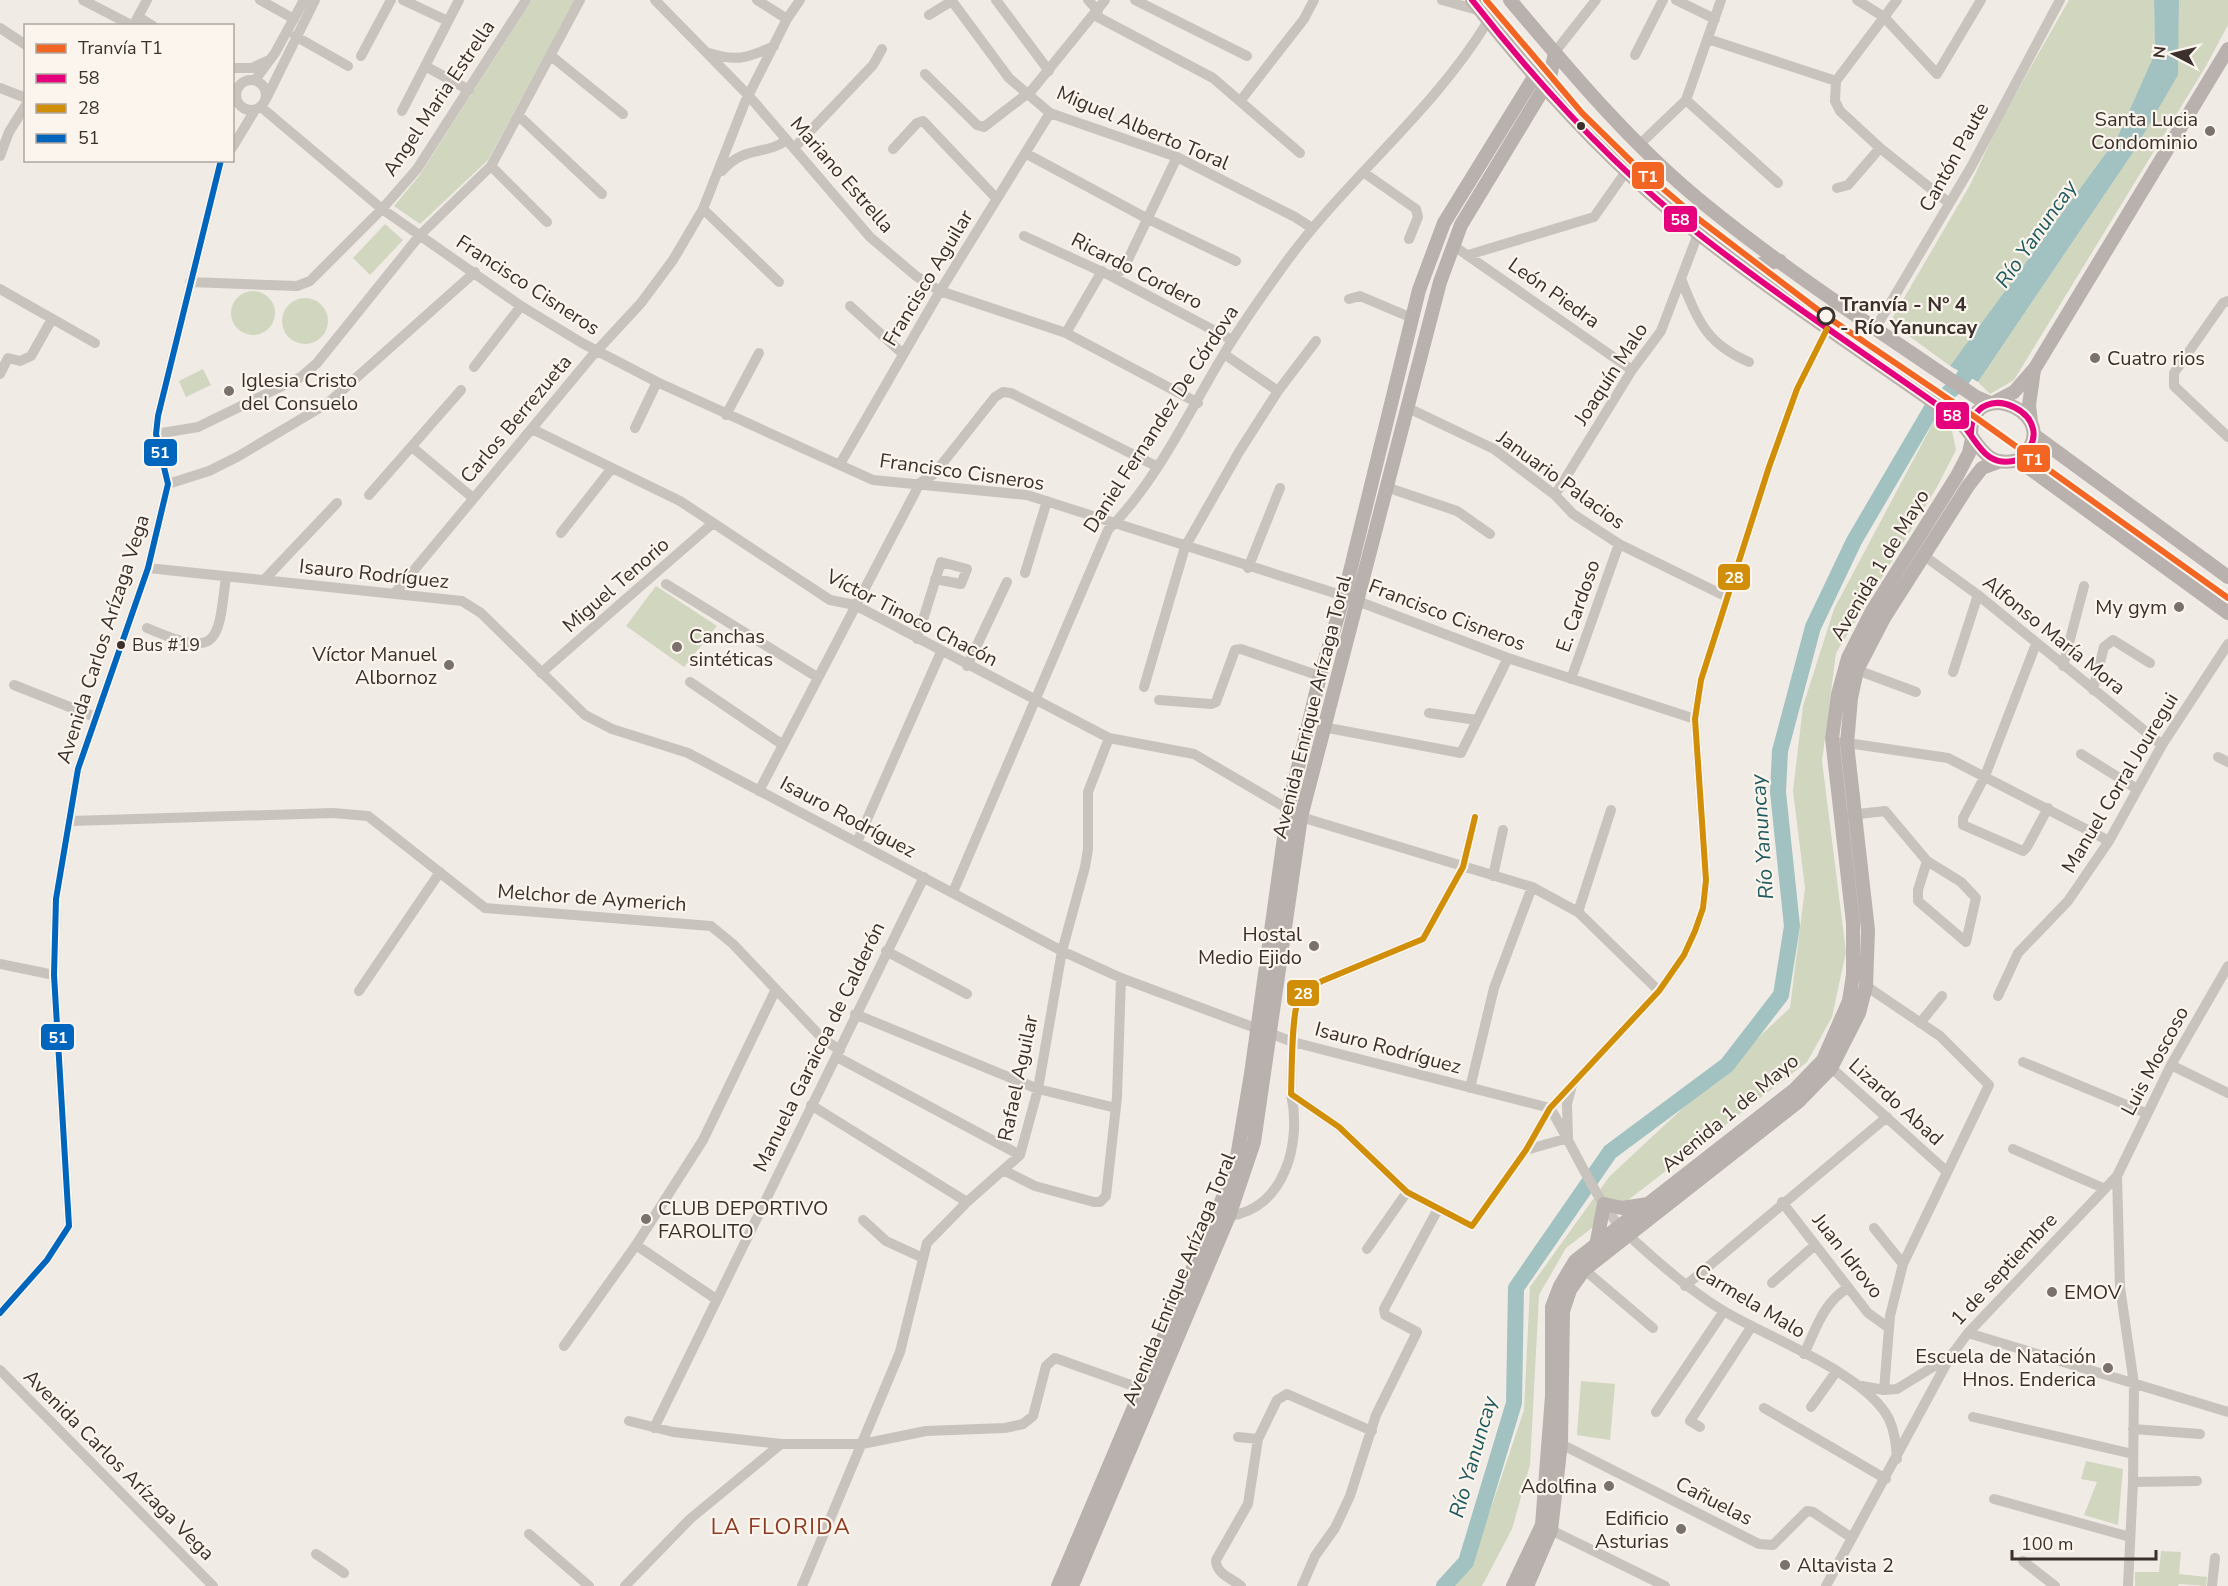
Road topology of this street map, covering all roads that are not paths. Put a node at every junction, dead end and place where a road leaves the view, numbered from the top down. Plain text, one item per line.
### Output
1 (83, 0) edge
2 (147, 0) edge
3 (260, 0) edge
4 (304, 0) edge
5 (315, 0) edge
6 (391, 0) edge
7 (403, 0) edge
8 (459, 0) edge
9 (526, 0) edge
10 (580, 0) edge
11 (655, 0) edge
12 (757, 0) edge
13 (800, 0) edge
14 (996, 0) edge
15 (1088, 0) edge
16 (1105, 0) edge
17 (1135, 0) edge
18 (1314, 0) edge
19 (1442, 0) edge
20 (1510, 0) edge
21 (1596, 0) edge
22 (1663, 0) edge
23 (1676, 0) edge
24 (1721, 0) edge
25 (1857, 0) edge
26 (1897, 0) edge
27 (1981, 0) edge
28 (2060, 0) edge
29 (1480, 10) edge
30 (1096, 13) junction
31 (928, 15) dead end
32 (1884, 18) junction
33 (294, 19) junction
34 (787, 19) junction
35 (1715, 19) junction
36 (448, 21) junction
37 (135, 23) edge
38 (0, 28) edge
39 (295, 36) junction
40 (1708, 39) junction
41 (24, 44) edge
42 (774, 46) junction
43 (882, 49) dead end
44 (706, 52) junction
45 (1555, 52) junction
46 (275, 53) junction
47 (550, 55) junction
48 (1635, 55) dead end
49 (2227, 55) edge
50 (362, 56) dead end
51 (1247, 56) dead end
52 (348, 66) dead end
53 (425, 66) junction
54 (234, 69) edge
55 (234, 70) edge
56 (1049, 71) junction
57 (925, 74) dead end
58 (1534, 76) junction
59 (252, 80) junction
60 (1836, 81) junction
61 (236, 87) edge
62 (1544, 87) junction
63 (0, 88) edge
64 (470, 90) junction
65 (1028, 93) junction
66 (748, 96) junction
67 (24, 97) edge
68 (1241, 100) junction
69 (1686, 100) junction
70 (260, 105) junction
71 (24, 108) edge
72 (402, 111) dead end
73 (1050, 113) junction
74 (623, 114) dead end
75 (519, 116) junction
76 (791, 144) junction
77 (234, 145) edge
78 (1639, 145) junction
79 (893, 148) dead end
80 (1880, 148) junction
81 (1025, 153) junction
82 (1300, 153) dead end
83 (0, 156) edge
84 (1177, 157) junction
85 (220, 162) edge
86 (224, 162) edge
87 (491, 166) junction
88 (1627, 170) junction
89 (1363, 172) junction
90 (218, 174) junction
91 (717, 176) junction
92 (1778, 183) dead end
93 (1837, 188) dead end
94 (602, 194) dead end
95 (997, 198) junction
96 (1949, 203) junction
97 (382, 209) junction
98 (703, 209) junction
99 (1148, 219) junction
100 (547, 222) dead end
101 (1312, 228) junction
102 (1698, 234) junction
103 (420, 236) junction
104 (1024, 236) dead end
105 (1409, 239) dead end
106 (1454, 246) junction
107 (1468, 255) junction
108 (1236, 261) dead end
109 (1780, 261) junction
110 (1744, 267) junction
111 (476, 272) junction
112 (1107, 274) junction
113 (1680, 279) junction
114 (190, 282) junction
115 (779, 282) dead end
116 (0, 289) edge
117 (940, 291) junction
118 (1348, 299) dead end
119 (2226, 302) edge
120 (521, 306) junction
121 (850, 306) dead end
122 (52, 318) junction
123 (1412, 318) junction
124 (1827, 329) junction
125 (1875, 329) junction
126 (1066, 333) junction
127 (1232, 340) junction
128 (1316, 341) dead end
129 (95, 343) dead end
130 (596, 351) junction
131 (759, 353) dead end
132 (903, 354) junction
133 (1224, 354) junction
134 (1749, 362) dead end
135 (474, 367) dead end
136 (2035, 368) junction
137 (1632, 370) junction
138 (0, 374) edge
139 (657, 382) junction
140 (461, 390) dead end
141 (1278, 391) junction
142 (1198, 403) junction
143 (1993, 403) junction
144 (1406, 407) junction
145 (726, 415) junction
146 (635, 428) dead end
147 (2032, 428) junction
148 (532, 429) junction
149 (156, 434) junction
150 (1971, 436) junction
151 (2228, 437) edge
152 (412, 447) junction
153 (2018, 460) junction
154 (2001, 461) junction
155 (840, 464) junction
156 (1156, 466) junction
157 (612, 468) junction
158 (920, 483) junction
159 (168, 484) junction
160 (1386, 487) junction
161 (1280, 488) dead end
162 (369, 495) dead end
163 (1555, 495) junction
164 (473, 498) junction
165 (1047, 501) junction
166 (337, 503) dead end
167 (713, 523) junction
168 (1114, 523) junction
169 (561, 533) dead end
170 (1490, 534) dead end
171 (1619, 544) junction
172 (1185, 547) junction
173 (1923, 555) junction
174 (148, 568) junction
175 (1248, 568) junction
176 (1024, 573) dead end
177 (226, 576) junction
178 (2228, 577) edge
179 (935, 579) dead end
180 (264, 580) junction
181 (1007, 582) dead end
182 (666, 584) dead end
183 (2084, 586) dead end
184 (395, 593) junction
185 (1978, 595) junction
186 (1727, 597) junction
187 (1351, 598) junction
188 (855, 605) junction
189 (2228, 613) edge
190 (147, 628) dead end
191 (917, 639) junction
192 (2036, 644) junction
193 (2228, 644) edge
194 (941, 652) junction
195 (1508, 658) junction
196 (2150, 663) dead end
197 (968, 666) junction
198 (2063, 666) junction
199 (1857, 670) junction
200 (1953, 672) dead end
201 (542, 673) junction
202 (817, 676) junction
203 (1320, 676) junction
204 (1571, 679) junction
205 (690, 682) dead end
206 (14, 685) dead end
207 (1144, 687) dead end
208 (2092, 690) junction
209 (1916, 692) dead end
210 (1159, 700) dead end
211 (1036, 701) junction
212 (1429, 713) dead end
213 (95, 717) junction
214 (1695, 719) junction
215 (1477, 720) junction
216 (1323, 727) junction
217 (1109, 738) junction
218 (1832, 738) junction
219 (1847, 744) junction
220 (783, 745) junction
221 (2162, 745) junction
222 (2081, 753) dead end
223 (1985, 776) junction
224 (2137, 789) junction
225 (759, 791) junction
226 (2048, 808) junction
227 (1288, 809) junction
228 (1611, 810) dead end
229 (1848, 815) junction
230 (1301, 817) junction
231 (1475, 817) dead end
232 (71, 821) junction
233 (1503, 830) dead end
234 (2109, 841) junction
235 (857, 842) junction
236 (1927, 861) junction
237 (1463, 867) junction
238 (440, 872) junction
239 (1493, 876) junction
240 (924, 877) junction
241 (1532, 887) junction
242 (953, 892) junction
243 (1578, 912) junction
244 (886, 951) junction
245 (1062, 951) junction
246 (0, 964) edge
247 (2228, 966) edge
248 (54, 975) junction
249 (1121, 978) junction
250 (1866, 986) junction
251 (776, 989) junction
252 (359, 991) dead end
253 (1659, 991) junction
254 (967, 994) dead end
255 (1942, 996) dead end
256 (1998, 996) dead end
257 (855, 1014) junction
258 (1920, 1023) junction
259 (1257, 1030) junction
260 (1271, 1034) junction
261 (1293, 1042) junction
262 (838, 1054) junction
263 (2023, 1062) dead end
264 (1827, 1064) junction
265 (2171, 1065) junction
266 (1572, 1084) junction
267 (1470, 1088) junction
268 (1038, 1089) junction
269 (2228, 1093) edge
270 (1291, 1094) junction
271 (811, 1105) junction
272 (1116, 1108) junction
273 (1550, 1108) junction
274 (2146, 1113) junction
275 (1887, 1116) junction
276 (1568, 1138) junction
277 (2013, 1149) dead end
278 (1526, 1150) junction
279 (1020, 1155) junction
280 (1004, 1170) junction
281 (1945, 1170) junction
282 (2116, 1176) junction
283 (2103, 1188) junction
284 (1407, 1192) junction
285 (967, 1202) junction
286 (1782, 1202) junction
287 (1604, 1203) junction
288 (1652, 1203) junction
289 (1438, 1209) junction
290 (1229, 1216) junction
291 (863, 1220) dead end
292 (1874, 1228) dead end
293 (1625, 1231) junction
294 (636, 1245) junction
295 (1815, 1245) junction
296 (1596, 1246) junction
297 (1367, 1249) dead end
298 (923, 1258) junction
299 (1903, 1264) junction
300 (1579, 1266) junction
301 (1772, 1283) dead end
302 (1685, 1286) junction
303 (1848, 1288) junction
304 (716, 1299) junction
305 (1724, 1311) junction
306 (0, 1313) edge
307 (1752, 1326) junction
308 (1653, 1328) dead end
309 (1889, 1328) junction
310 (1968, 1333) junction
311 (564, 1346) dead end
312 (1804, 1354) junction
313 (1950, 1357) junction
314 (0, 1370) edge
315 (1836, 1372) junction
316 (2134, 1384) junction
317 (1862, 1386) junction
318 (1142, 1389) junction
319 (1884, 1390) junction
320 (1811, 1407) dead end
321 (1764, 1408) dead end
322 (1656, 1412) dead end
323 (2228, 1412) edge
324 (1973, 1417) dead end
325 (629, 1421) dead end
326 (1700, 1427) dead end
327 (654, 1428) junction
328 (2133, 1429) junction
329 (1372, 1431) junction
330 (2200, 1434) dead end
331 (1238, 1437) dead end
332 (1258, 1439) junction
333 (1555, 1441) junction
334 (781, 1444) junction
335 (862, 1444) junction
336 (2133, 1454) junction
337 (1897, 1459) junction
338 (1886, 1479) junction
339 (2197, 1481) dead end
340 (2133, 1482) junction
341 (1994, 1499) dead end
342 (1551, 1530) junction
343 (529, 1534) dead end
344 (2130, 1537) junction
345 (1852, 1538) junction
346 (316, 1554) dead end
347 (2215, 1558) dead end
348 (2023, 1561) dead end
349 (344, 1572) dead end
350 (213, 1586) edge
351 (589, 1586) edge
352 (625, 1586) edge
353 (802, 1586) edge
354 (1058, 1586) edge
355 (1072, 1586) edge
356 (1241, 1586) edge
357 (1302, 1586) edge
358 (1513, 1586) edge
359 (1527, 1586) edge
360 (1665, 1586) edge
361 (1826, 1586) edge
362 (2055, 1586) edge
363 (2128, 1586) edge
364 (2212, 1586) edge

1 - 37 street
2 - 37 street
3 - 33 street
4 - 33 street
5 - 39 street
6 - 50 street
7 - 36 street
8 - 36 street
9 - 64 street, Angel Maria Estrella
10 - 47 street
11 - 44 street, Mariano Estrella
12 - 34 street
13 - 34 street, Carlos Berrezueta
14 - 56 street
15 - 30 street
16 - 30 street
17 - 51 street
18 - 68 street
19 - 29 street
20 - 45 main road
21 - 45 street
22 - 48 street
23 - 35 street
24 - 35 street
25 - 32 street
26 - 32 street
27 - 32 street
28 - 96 street, Cantón Paute
29 - 58 main road
29 - 89 street, Daniel Fernandez De Córdova
30 - 56 street
30 - 68 street
31 - 65 street, Miguel Alberto Toral
32 - 60 street
33 - 46 street
34 - 42 street, Carlos Berrezueta
35 - 40 street
36 - 53 street
38 - 41 street
39 - 52 street
39 - 70 street
40 - 60 street
40 - 69 street
42 - 44 street
42 - 66 street, Carlos Berrezueta
43 - 76 street
44 - 66 street, Mariano Estrella
45 - 62 main road, Avenida Enrique Arízaga Toral
45 - 78 main road
46 - 54 street
46 - 59 street
47 - 74 street
47 - 75 street
49 - 136 main road
53 - 64 street
53 - 72 street
55 - 59 street
56 - 65 street
57 - 65 street
58 - 62 main road
58 - 123 main road, Avenida Enrique Arízaga Toral
59 - 61 street
59 - 70 street
60 - 80 street
61 - 70 street
62 - 88 main road
62 - 106 main road, Avenida Enrique Arízaga Toral
63 - 67 street
64 - 97 street, Angel Maria Estrella
65 - 73 street, Miguel Alberto Toral
66 - 76 street, Mariano Estrella
66 - 91 street, Carlos Berrezueta
68 - 82 street
69 - 78 street
69 - 92 street
70 - 77 street
70 - 97 street, Francisco Cisneros
71 - 83 street
73 - 81 street, Francisco Aguilar
73 - 84 street, Miguel Alberto Toral
75 - 87 street
75 - 94 street
76 - 91 street, Carlos Berrezueta
76 - 117 street, Mariano Estrella
78 - 109 main road
79 - 95 street
80 - 93 street
80 - 96 street
81 - 95 street, Francisco Aguilar
81 - 99 street
84 - 99 street
84 - 101 street, Miguel Alberto Toral
85 - 90 street, Avenida Carlos Arízaga Vega
86 - 90 street, Avenida Carlos Arízaga Vega
87 - 100 street
87 - 103 street
88 - 102 main road
88 - 107 street
89 - 101 street, Daniel Fernandez De Córdova
89 - 105 street
90 - 114 street, Avenida Carlos Arízaga Vega
91 - 98 street, Carlos Berrezueta
95 - 117 street, Francisco Aguilar
96 - 125 street, Cantón Paute
97 - 103 street, Francisco Cisneros
97 - 114 street, Angel Maria Estrella
98 - 115 street
98 - 130 street, Carlos Berrezueta
99 - 108 street
99 - 112 street
101 - 127 street, Daniel Fernandez De Córdova
102 - 110 main road
102 - 113 street, Joaquín Malo
103 - 111 street, Francisco Cisneros
103 - 149 street
104 - 112 street, Ricardo Cordero
106 - 107 street, León Piedra
106 - 144 main road, Avenida Enrique Arízaga Toral
107 - 137 street, León Piedra
109 - 110 main road
109 - 125 main road
110 - 124 main road
111 - 120 street, Francisco Cisneros
111 - 159 street
112 - 126 street
112 - 127 street, Ricardo Cordero
113 - 134 street
113 - 137 street, Joaquín Malo
114 - 149 street, Avenida Carlos Arízaga Vega
116 - 122 street
117 - 126 street, Mariano Estrella
117 - 132 street, Francisco Aguilar
118 - 123 street
119 - 151 street
120 - 130 street, Francisco Cisneros
120 - 135 street
121 - 132 street
122 - 129 street
122 - 138 street
123 - 187 main road, Avenida Enrique Arízaga Toral
124 - 150 main road
124 - 186 street
125 - 143 main road
126 - 142 street, Mariano Estrella
127 - 133 street, Daniel Fernandez De Córdova
128 - 141 street
130 - 139 street, Francisco Cisneros
130 - 148 street, Carlos Berrezueta
131 - 145 street
132 - 155 street, Francisco Aguilar
133 - 141 street
133 - 142 street, Daniel Fernandez De Córdova
136 - 143 main road
136 - 147 main road
137 - 163 street, Joaquín Malo
139 - 145 street, Francisco Cisneros
139 - 146 street
140 - 152 street
141 - 172 street
142 - 156 street, Daniel Fernandez De Córdova
143 - 147 main road
143 - 150 main road
144 - 160 main road, Avenida Enrique Arízaga Toral
144 - 163 street, Januario Palacios
145 - 155 street, Francisco Cisneros
147 - 153 main road
147 - 178 main road
148 - 157 street, Víctor Tinoco Chacón
148 - 164 street, Carlos Berrezueta
149 - 159 street, Avenida Carlos Arízaga Vega
150 - 154 main road
150 - 218 main road, Avenida 1 de Mayo
152 - 162 street
152 - 164 street
153 - 154 main road
153 - 189 main road
154 - 173 main road, Avenida 1 de Mayo
155 - 158 street, Francisco Cisneros
156 - 158 street
156 - 168 street, Daniel Fernandez De Córdova
157 - 167 street, Víctor Tinoco Chacón
157 - 169 street
158 - 165 street, Francisco Cisneros
158 - 188 street
159 - 174 street, Avenida Carlos Arízaga Vega
160 - 170 street
160 - 187 main road, Avenida Enrique Arízaga Toral
161 - 175 street
163 - 171 street, Januario Palacios
164 - 184 street, Carlos Berrezueta
165 - 168 street, Francisco Cisneros
165 - 176 street
166 - 180 street
167 - 188 street, Víctor Tinoco Chacón
167 - 201 street, Miguel Tenorio
168 - 172 street, Francisco Cisneros
168 - 211 street, Daniel Fernandez De Córdova
171 - 186 street, Januario Palacios
171 - 204 street, E. Cardoso
172 - 175 street, Francisco Cisneros
172 - 207 street
173 - 185 street, Alfonso María Mora
173 - 199 main road, Avenida 1 de Mayo
174 - 177 street, Isauro Rodríguez
174 - 213 street, Avenida Carlos Arízaga Vega
175 - 187 street, Francisco Cisneros
177 - 180 street, Isauro Rodríguez
177 - 190 street
179 - 191 street
180 - 184 street, Isauro Rodríguez
181 - 197 street
182 - 202 street
183 - 198 street
184 - 201 street, Isauro Rodríguez
185 - 192 street, Alfonso María Mora
185 - 200 street
186 - 214 street
187 - 195 street, Francisco Cisneros
187 - 203 main road, Avenida Enrique Arízaga Toral
187 - 216 main road, Avenida Enrique Arízaga Toral
188 - 191 street, Víctor Tinoco Chacón
188 - 202 street
191 - 194 street, Víctor Tinoco Chacón
192 - 198 street, Alfonso María Mora
192 - 223 street
193 - 221 street, Manuel Corral Jouregui
194 - 197 street, Víctor Tinoco Chacón
194 - 235 street
195 - 204 street, Francisco Cisneros
195 - 215 street
196 - 208 street
197 - 211 street, Víctor Tinoco Chacón
198 - 208 street, Alfonso María Mora
199 - 209 street
199 - 219 main road, Avenida 1 de Mayo
201 - 225 street, Isauro Rodríguez
202 - 220 street
203 - 210 street
203 - 227 main road, Avenida Enrique Arízaga Toral
204 - 214 street, Francisco Cisneros
205 - 220 street
206 - 213 street
208 - 221 street, Alfonso María Mora
211 - 217 street, Víctor Tinoco Chacón
211 - 242 street, Daniel Fernandez De Córdova
212 - 215 street
213 - 232 street, Avenida Carlos Arízaga Vega
214 - 253 street
215 - 216 street
216 - 230 main road, Avenida Enrique Arízaga Toral
217 - 227 street, Víctor Tinoco Chacón
217 - 245 street, Rafael Aguilar
218 - 219 street
218 - 229 main road, Avenida 1 de Mayo
219 - 223 street
219 - 229 main road, Avenida 1 de Mayo
220 - 225 street
221 - 224 street, Manuel Corral Jouregui
222 - 224 street
223 - 226 street
223 - 226 street
224 - 234 street, Manuel Corral Jouregui
225 - 235 street, Isauro Rodríguez
226 - 234 street
227 - 259 main road, Avenida Enrique Arízaga Toral
228 - 243 street
229 - 236 street
229 - 250 main road, Avenida 1 de Mayo
229 - 264 main road, Avenida 1 de Mayo
230 - 237 street
230 - 260 main road, Avenida Enrique Arízaga Toral
231 - 237 street
232 - 238 street, Melchor de Aymerich
232 - 248 street, Avenida Carlos Arízaga Vega
233 - 239 street
234 - 256 street, Manuel Corral Jouregui
235 - 240 street, Isauro Rodríguez
236 - 236 street
237 - 239 street
237 - 261 street
238 - 251 street, Melchor de Aymerich
238 - 252 street
239 - 241 street
240 - 242 street, Isauro Rodríguez
240 - 244 street, Manuela Garaicoa de Calderón
241 - 243 street
241 - 267 street
242 - 245 street, Isauro Rodríguez
243 - 253 street
244 - 254 street
244 - 257 street, Manuela Garaicoa de Calderón
245 - 249 street, Isauro Rodríguez
245 - 268 street, Rafael Aguilar
246 - 248 street
247 - 265 street, Luis Moscoso
248 - 306 street, Avenida Carlos Arízaga Vega
249 - 259 street, Isauro Rodríguez
249 - 272 street
250 - 258 street
250 - 264 main road, Avenida 1 de Mayo
251 - 262 street, Melchor de Aymerich
251 - 294 street
253 - 266 street
255 - 258 street
257 - 262 street, Manuela Garaicoa de Calderón
257 - 268 street
258 - 281 street
259 - 260 street, Isauro Rodríguez
259 - 318 main road, Avenida Enrique Arízaga Toral
260 - 261 street, Isauro Rodríguez
260 - 290 main road, Avenida Enrique Arízaga Toral
261 - 267 street, Isauro Rodríguez
261 - 270 street
262 - 271 street, Manuela Garaicoa de Calderón
262 - 279 street, Melchor de Aymerich
263 - 274 street
264 - 275 street, Lizardo Abad
264 - 288 main road, Avenida 1 de Mayo
264 - 293 main road, Avenida 1 de Mayo
265 - 269 street
265 - 274 street, Luis Moscoso
266 - 273 street
266 - 276 street
267 - 273 street, Isauro Rodríguez
268 - 272 street
268 - 279 street, Rafael Aguilar
270 - 284 street
270 - 290 street
271 - 285 street
271 - 304 street, Manuela Garaicoa de Calderón
272 - 280 street
273 - 276 street, Carmela Malo
273 - 278 street
274 - 282 street, Luis Moscoso
275 - 281 street, Lizardo Abad
275 - 286 street
276 - 278 street
276 - 287 street, Carmela Malo
277 - 283 street
278 - 289 street
279 - 280 street, Rafael Aguilar
280 - 285 street, Rafael Aguilar
281 - 299 street
282 - 283 street, 1 de septiembre
282 - 316 street
283 - 310 street, 1 de septiembre
284 - 289 street
284 - 297 street
285 - 298 street, Rafael Aguilar
286 - 295 street, Juan Idrovo
286 - 302 street
287 - 288 main road
287 - 293 street, Carmela Malo
287 - 296 main road
288 - 293 main road, Avenida 1 de Mayo
289 - 329 street
290 - 355 main road, Avenida Enrique Arízaga Toral
291 - 298 street
292 - 299 street
293 - 296 main road, Avenida 1 de Mayo
293 - 300 main road, Avenida 1 de Mayo
293 - 302 street, Carmela Malo
294 - 304 street
294 - 311 street
295 - 301 street
295 - 303 street, Juan Idrovo
296 - 300 main road, Avenida 1 de Mayo
298 - 335 street, Rafael Aguilar
299 - 309 street
300 - 308 street
300 - 333 main road, Avenida 1 de Mayo
302 - 305 street, Carmela Malo
303 - 309 street, Juan Idrovo
303 - 312 street
304 - 327 street, Manuela Garaicoa de Calderón
305 - 307 street, Carmela Malo
305 - 322 street
307 - 312 street, Carmela Malo
307 - 326 street
309 - 319 street
310 - 313 street, 1 de septiembre
310 - 316 street
312 - 315 street, Carmela Malo
313 - 319 street, Carmela Malo
313 - 337 street, 1 de septiembre
314 - 350 street, Avenida Carlos Arízaga Vega
315 - 317 street, Carmela Malo
315 - 320 street
316 - 323 street
316 - 328 street
317 - 319 street, Carmela Malo
317 - 337 street, Carmela Malo
318 - 335 street
318 - 354 main road, Avenida Enrique Arízaga Toral
321 - 338 street
324 - 336 street
325 - 327 street
327 - 334 street
328 - 330 street
328 - 336 street
329 - 332 street
329 - 357 street
331 - 332 street
332 - 356 street
333 - 342 main road, Avenida 1 de Mayo
333 - 345 street, Cañuelas
333 - 358 main road, Avenida 1 de Mayo
334 - 335 street
334 - 352 street
335 - 353 street, Rafael Aguilar
336 - 340 street
337 - 338 street, 1 de septiembre
338 - 345 street, 1 de septiembre
339 - 340 street
340 - 344 street
341 - 344 street
342 - 359 main road, Avenida 1 de Mayo
342 - 360 street
343 - 351 street
344 - 363 street
345 - 361 street, 1 de septiembre
346 - 349 street
347 - 364 street
348 - 362 street

